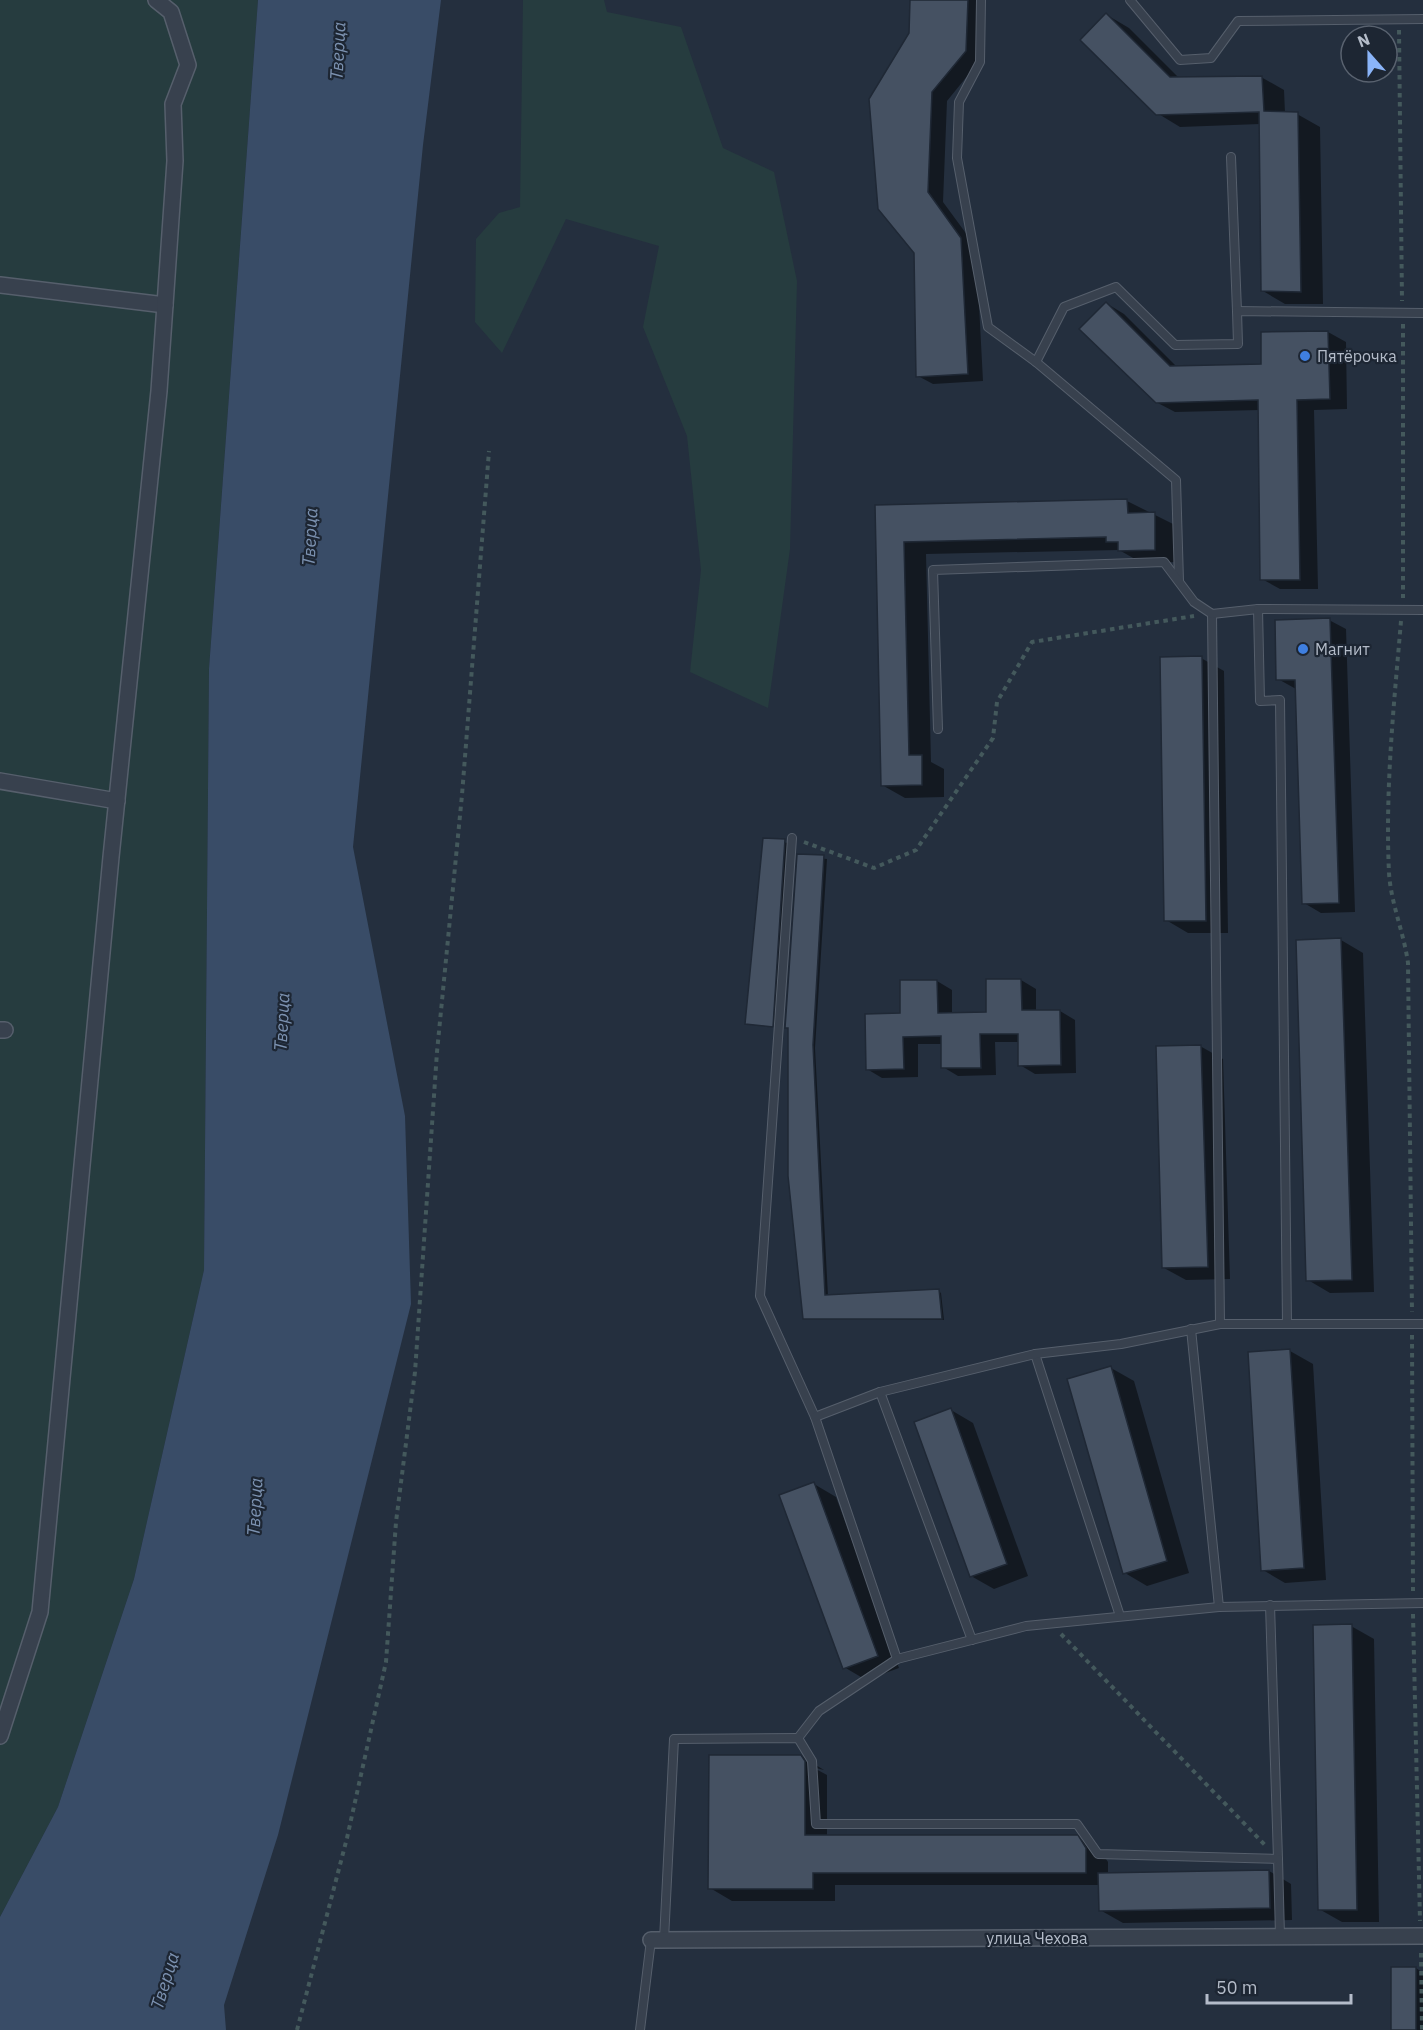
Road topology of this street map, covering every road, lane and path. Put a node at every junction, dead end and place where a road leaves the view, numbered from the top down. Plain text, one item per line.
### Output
1 (156, 0) edge
2 (981, 0) edge
3 (1130, 0) edge
4 (1423, 19) edge
5 (1231, 157) dead end
6 (0, 285) edge
7 (165, 305) junction
8 (1237, 311) junction
9 (1423, 313) edge
10 (1036, 362) junction
11 (489, 451) dead end
12 (1179, 581) junction
13 (1258, 609) junction
14 (1423, 610) edge
15 (1212, 614) junction
16 (938, 729) dead end
17 (0, 781) edge
18 (117, 801) junction
19 (792, 838) joint
20 (1220, 1324) junction
21 (1287, 1324) junction
22 (1423, 1324) edge
23 (1191, 1329) junction
24 (1035, 1354) junction
25 (880, 1392) junction
26 (815, 1417) junction
27 (1423, 1603) edge
28 (1270, 1605) junction
29 (1219, 1607) junction
30 (1120, 1616) junction
31 (1050, 1623) junction
32 (972, 1640) junction
33 (897, 1659) junction
34 (0, 1736) edge
35 (798, 1738) junction
36 (1278, 1859) junction
37 (1280, 1936) junction
38 (1423, 1936) edge
39 (658, 1940) junction
40 (297, 2030) edge
41 (640, 2030) edge

1 - 7 street
2 - 10 lane
3 - 4 lane
5 - 8 lane
6 - 7 street
7 - 18 street
8 - 9 lane
8 - 10 lane
10 - 12 lane
11 - 40 path
12 - 15 lane
12 - 16 lane
13 - 14 lane
13 - 15 lane
13 - 21 lane
15 - 19 path
15 - 20 lane
17 - 18 street
18 - 34 street
19 - 26 lane
20 - 21 lane
20 - 23 lane
21 - 22 lane
23 - 24 lane
23 - 29 lane
24 - 25 lane
24 - 30 lane
25 - 26 lane
25 - 32 lane
26 - 33 lane
27 - 28 lane
28 - 29 lane
28 - 36 lane
29 - 30 lane
30 - 31 lane
31 - 32 lane
31 - 36 path
32 - 33 lane
33 - 35 lane
35 - 36 lane
35 - 39 lane
36 - 37 lane
37 - 38 street, улица Чехова
37 - 39 street, улица Чехова
39 - 41 lane

